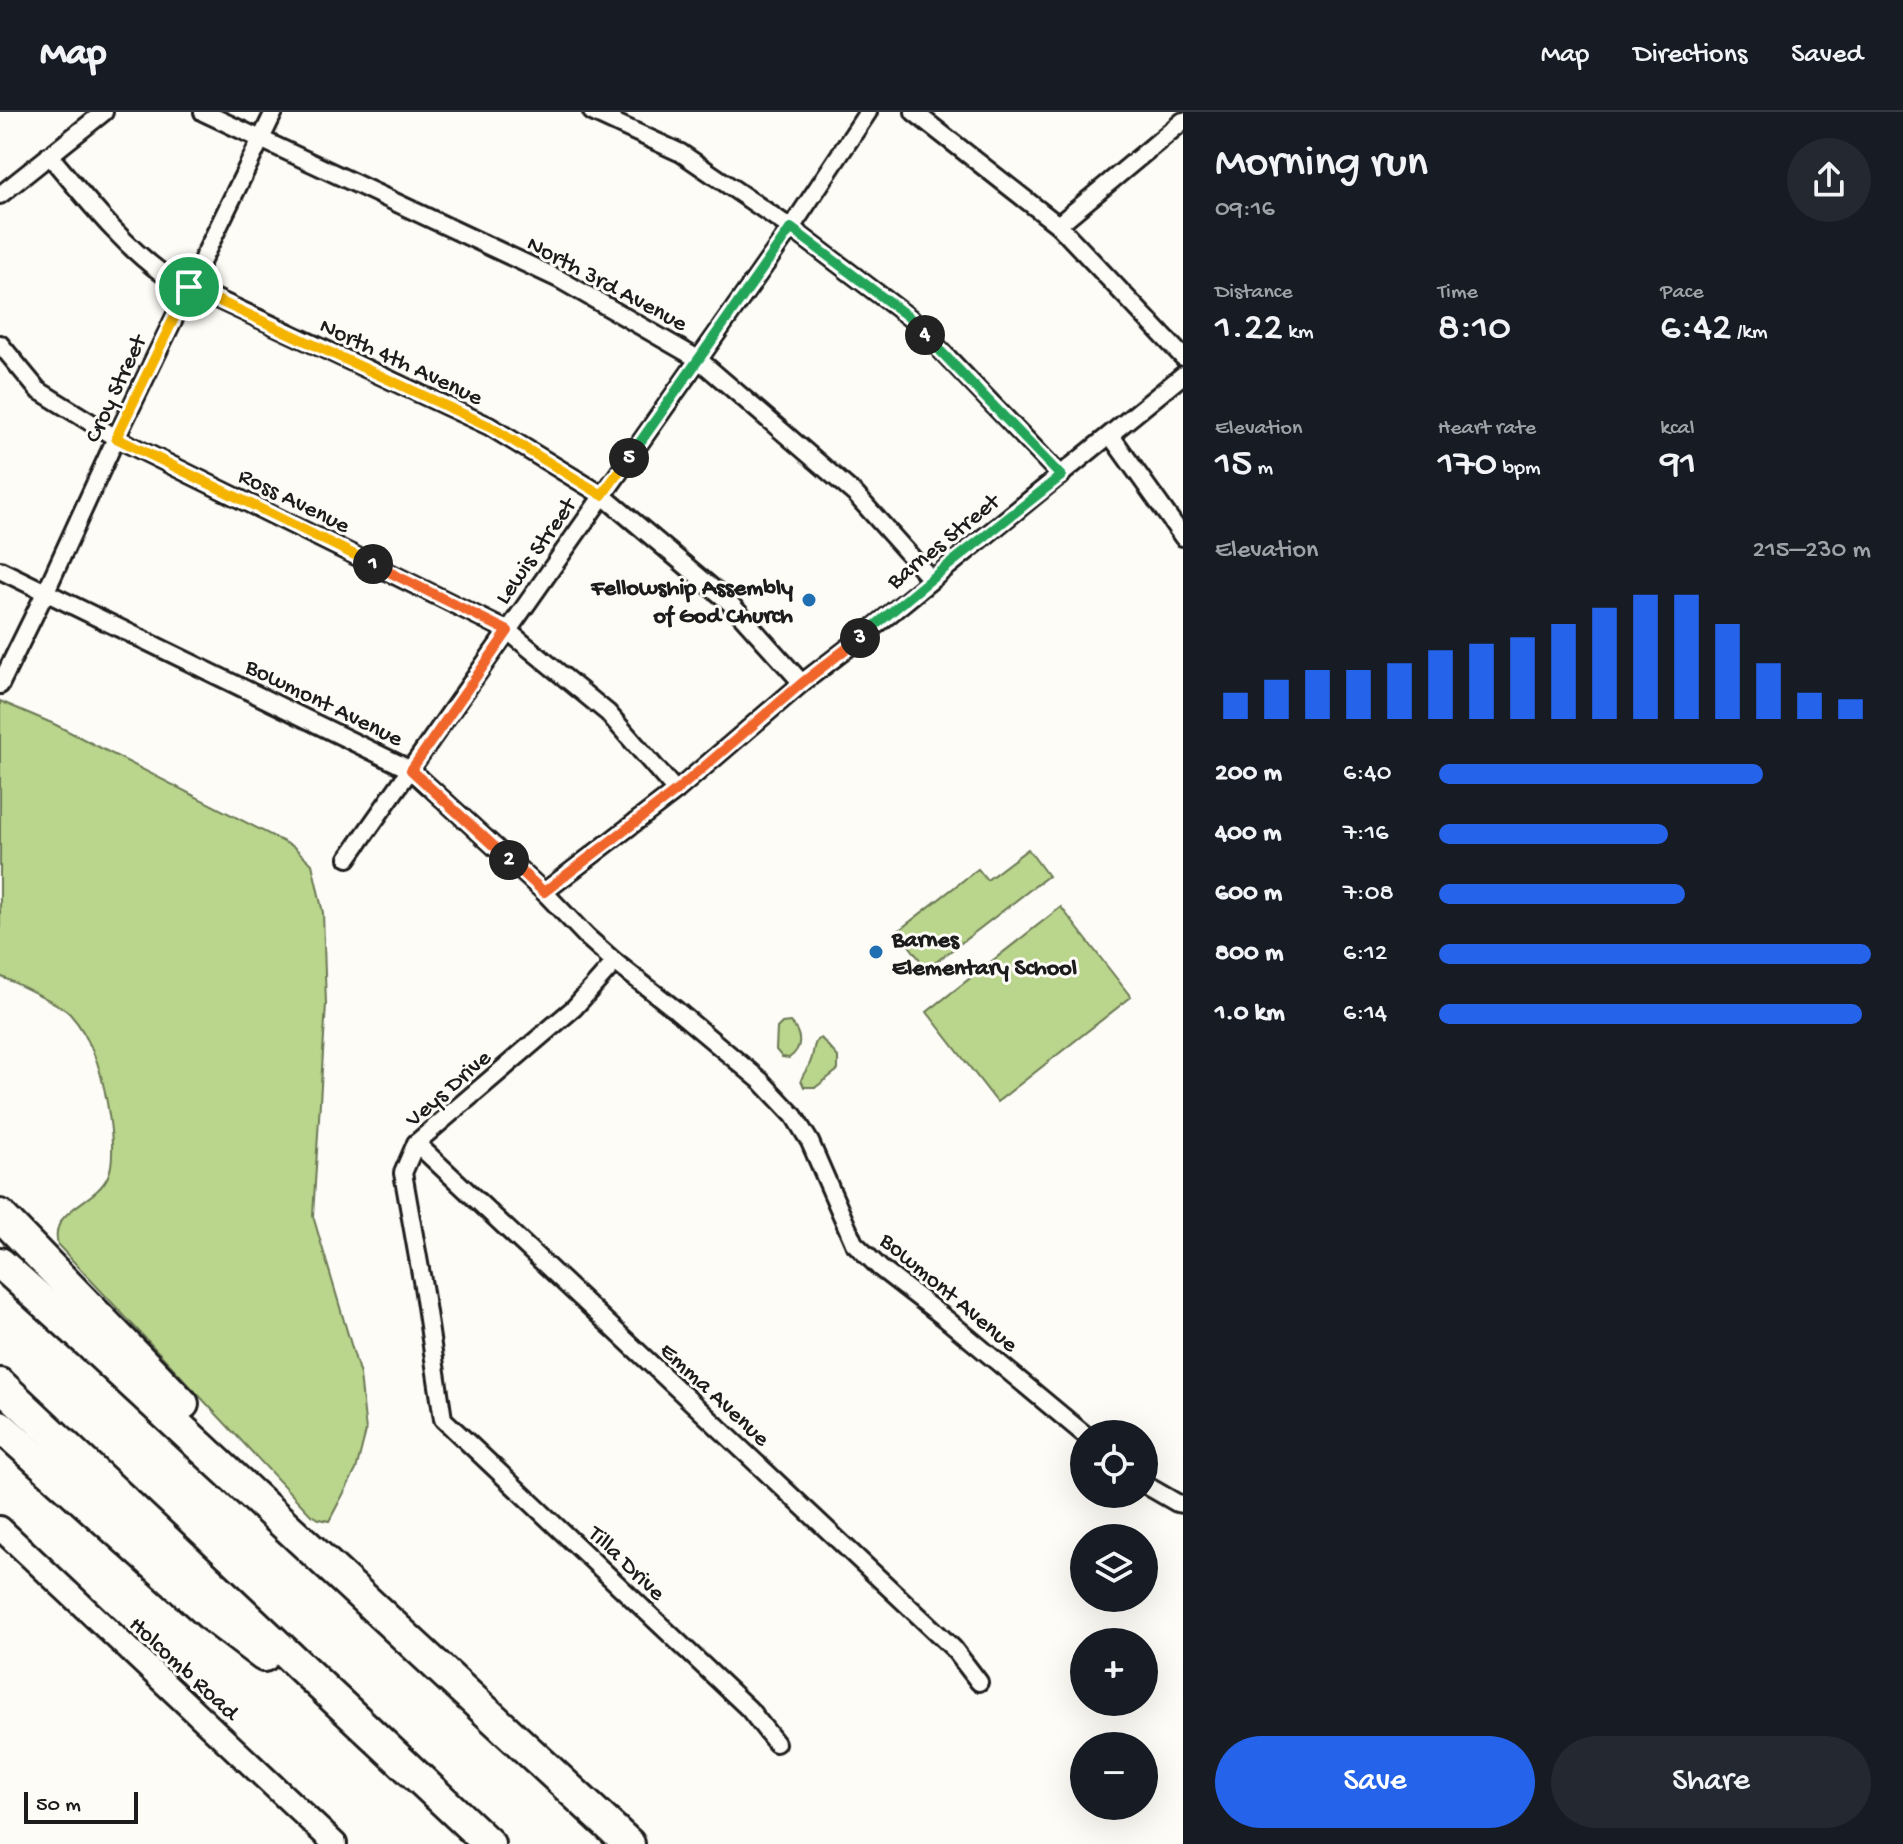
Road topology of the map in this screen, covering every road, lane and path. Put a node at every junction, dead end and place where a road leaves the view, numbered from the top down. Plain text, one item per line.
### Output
1 (104, 112) edge
2 (203, 112) edge
3 (274, 112) edge
4 (592, 112) edge
5 (868, 112) edge
6 (914, 112) edge
7 (1183, 121) edge
8 (260, 139) junction
9 (49, 155) junction
10 (0, 195) edge
11 (1058, 225) junction
12 (791, 228) junction
13 (189, 287) junction
14 (0, 344) edge
15 (1183, 357) edge
16 (698, 359) junction
17 (1183, 375) edge
18 (1111, 436) junction
19 (116, 438) junction
20 (1061, 476) junction
21 (602, 495) junction
22 (1183, 537) edge
23 (0, 570) edge
24 (931, 579) junction
25 (46, 591) junction
26 (508, 631) junction
27 (802, 683) junction
28 (0, 685) edge
29 (411, 770) junction
30 (676, 791) junction
31 (348, 858) dead end
32 (544, 892) junction
33 (615, 962) junction
34 (416, 1143) junction
35 (0, 1215) edge
36 (0, 1263) edge
37 (0, 1384) edge
38 (443, 1419) joint
39 (1070, 1422) edge
40 (0, 1426) edge
41 (1158, 1492) edge
42 (1183, 1504) edge
43 (0, 1528) edge
44 (382, 1615) junction
45 (979, 1682) dead end
46 (776, 1743) dead end
47 (383, 1745) junction
48 (335, 1844) edge
49 (489, 1844) edge
50 (629, 1844) edge

1 - 9 street
2 - 8 street, North 3rd Avenue
3 - 8 street, Croy Street
4 - 12 street
5 - 12 street, Lewis Street
6 - 11 street
7 - 11 street
8 - 13 street, Croy Street
8 - 16 street, North 3rd Avenue
9 - 10 street
9 - 13 street, North 4th Avenue
11 - 15 street
12 - 16 street, Lewis Street
12 - 20 street
13 - 19 street, Croy Street
13 - 21 street, North 4th Avenue
14 - 19 street, Ross Avenue
16 - 21 street, Lewis Street
16 - 24 street, North 3rd Avenue
17 - 18 street, Barnes Street
18 - 20 street, Barnes Street
18 - 22 street
19 - 25 street, Croy Street
19 - 26 street, Ross Avenue
20 - 24 street, Barnes Street
21 - 26 street, Lewis Street
21 - 27 street, North 4th Avenue
23 - 25 street, Bowmont Avenue
24 - 27 street, Barnes Street
25 - 28 street, Croy Street
25 - 29 street, Bowmont Avenue
26 - 29 street, Lewis Street
26 - 30 street, Ross Avenue
27 - 30 street, Barnes Street
29 - 31 street, Lewis Street
29 - 32 street, Bowmont Avenue
30 - 32 street, Barnes Street
32 - 33 street, Bowmont Avenue
33 - 34 street, Veys Drive
33 - 39 street, Bowmont Avenue
34 - 38 street, Veys Drive
34 - 45 street, Emma Avenue
35 - 44 highway
36 - 44 highway
37 - 47 highway
38 - 46 street, Tilla Drive
40 - 47 highway
41 - 42 street
43 - 48 street, Holcomb Road
44 - 50 highway
47 - 49 highway

